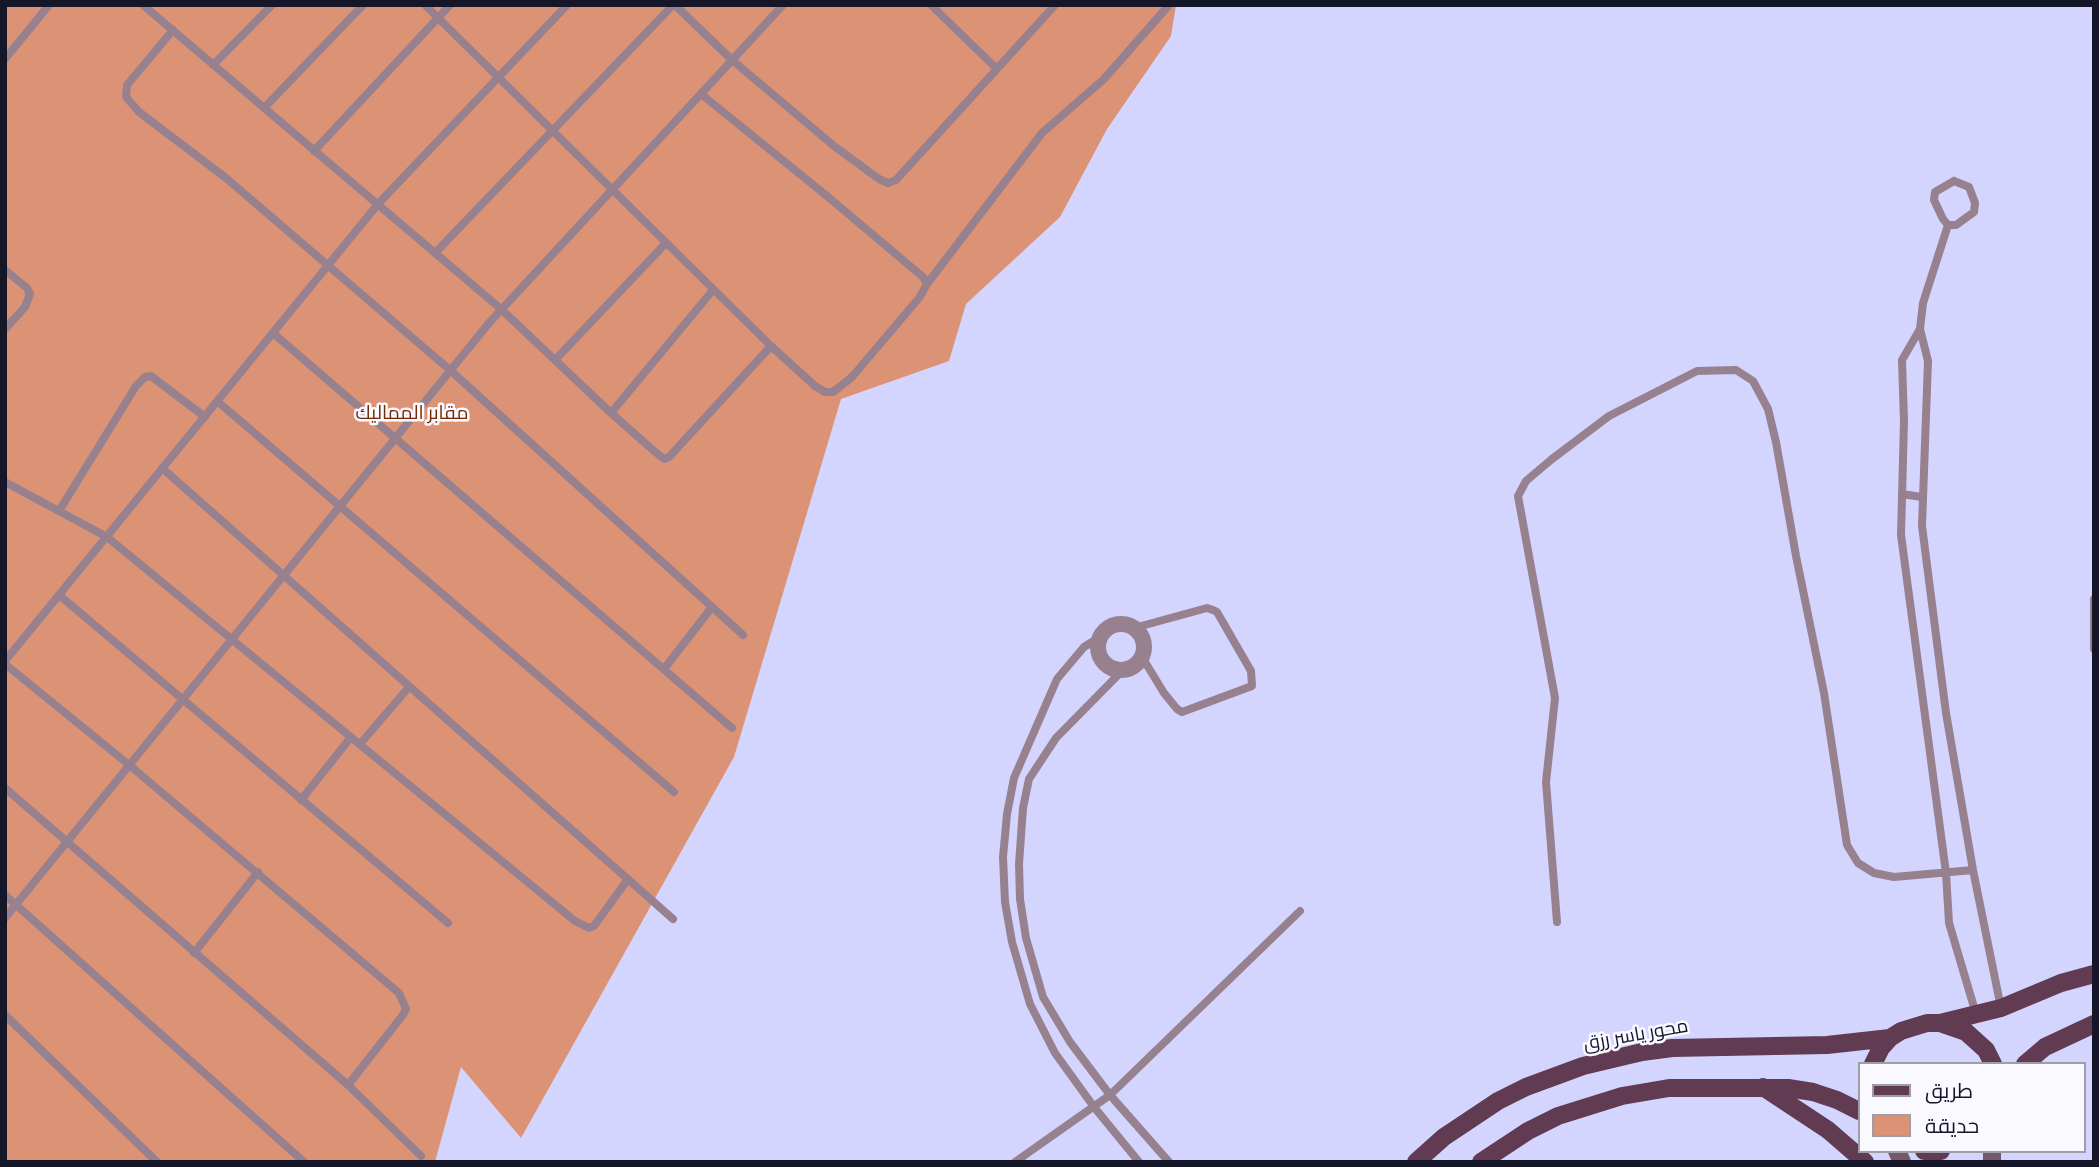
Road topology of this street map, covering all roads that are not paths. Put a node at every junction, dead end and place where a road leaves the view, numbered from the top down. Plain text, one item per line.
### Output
1 (49, 5) edge
2 (143, 5) edge
3 (272, 5) edge
4 (363, 5) edge
5 (425, 5) edge
6 (450, 5) edge
7 (567, 5) edge
8 (674, 5) edge
9 (783, 5) edge
10 (931, 5) edge
11 (947, 5) edge
12 (1055, 5) edge
13 (1169, 5) edge
14 (940, 13) junction
15 (438, 18) junction
16 (173, 30) junction
17 (5, 59) edge
18 (732, 60) junction
19 (213, 65) junction
20 (997, 69) junction
21 (498, 78) junction
22 (701, 94) junction
23 (264, 108) junction
24 (553, 132) junction
25 (314, 151) junction
26 (612, 190) junction
27 (377, 204) junction
28 (1948, 225) junction
29 (666, 243) junction
30 (435, 253) junction
31 (327, 266) junction
32 (5, 270) edge
33 (927, 284) junction
34 (713, 290) junction
35 (501, 309) junction
36 (5, 329) edge
37 (1920, 329) junction
38 (273, 333) junction
39 (771, 346) junction
40 (555, 360) junction
41 (450, 370) junction
42 (217, 401) junction
43 (611, 413) junction
44 (205, 416) junction
45 (395, 438) junction
46 (162, 468) junction
47 (5, 482) edge
48 (1902, 494) junction
49 (1922, 497) junction
50 (338, 507) junction
51 (59, 511) junction
52 (107, 537) junction
53 (282, 575) junction
54 (59, 595) junction
55 (2094, 599) edge
56 (712, 607) junction
57 (1134, 628) junction
58 (743, 635) dead end
59 (1100, 637) junction
60 (231, 638) junction
61 (2094, 649) edge
62 (1142, 657) junction
63 (5, 663) edge
64 (664, 669) junction
65 (1123, 670) junction
66 (409, 687) junction
67 (181, 700) junction
68 (732, 728) dead end
69 (351, 737) junction
70 (360, 744) junction
71 (128, 764) junction
72 (5, 788) edge
73 (674, 792) dead end
74 (301, 800) junction
75 (67, 840) junction
76 (1973, 870) junction
77 (258, 872) junction
78 (1946, 873) junction
79 (628, 879) junction
80 (5, 895) edge
81 (16, 904) junction
82 (1300, 911) dead end
83 (5, 919) edge
84 (673, 919) dead end
85 (1557, 922) dead end
86 (448, 923) dead end
87 (194, 953) junction
88 (2094, 974) edge
89 (2001, 1008) junction
90 (5, 1015) edge
91 (1976, 1016) junction
92 (1940, 1023) junction
93 (2094, 1024) edge
94 (1890, 1038) junction
95 (1874, 1062) edge
96 (1992, 1062) edge
97 (2027, 1062) edge
98 (348, 1085) junction
99 (1763, 1087) junction
100 (1110, 1095) junction
101 (1094, 1107) junction
102 (1857, 1110) edge
103 (421, 1156) dead end
104 (157, 1162) edge
105 (304, 1162) edge
106 (1015, 1162) edge
107 (1139, 1162) edge
108 (1169, 1162) edge
109 (1416, 1162) edge
110 (1481, 1162) edge
111 (1865, 1162) edge

1 - 17 lane
2 - 16 lane
3 - 19 lane
4 - 23 lane
5 - 15 lane
6 - 15 lane
7 - 21 lane
8 - 18 lane
8 - 24 lane
9 - 18 lane
10 - 14 lane
11 - 14 lane
12 - 20 lane
13 - 33 lane
14 - 20 lane
15 - 21 lane
15 - 25 lane
16 - 19 lane
16 - 31 lane
18 - 20 lane
18 - 22 lane
19 - 23 lane
21 - 24 lane
21 - 27 lane
22 - 26 lane
22 - 33 lane
23 - 25 lane
24 - 26 lane
24 - 30 lane
25 - 27 lane
26 - 29 lane
26 - 35 lane
27 - 30 lane
27 - 31 lane
28 - 28 lane
28 - 37 lane
29 - 34 lane
29 - 40 lane
30 - 35 lane
31 - 38 lane
31 - 41 lane
32 - 36 lane
33 - 39 lane
34 - 39 lane
34 - 43 lane
35 - 40 lane
35 - 41 lane
37 - 48 lane
37 - 49 lane
38 - 42 lane
38 - 45 lane
39 - 43 lane
40 - 43 lane
41 - 45 lane
41 - 56 lane
42 - 44 lane
42 - 50 lane
44 - 46 lane
44 - 51 lane
45 - 50 lane
45 - 64 lane
46 - 52 lane
46 - 53 lane
47 - 51 lane
48 - 49 lane
48 - 78 lane
49 - 76 lane
50 - 53 lane
50 - 73 lane
51 - 52 lane
52 - 54 lane
52 - 60 lane
53 - 60 lane
53 - 66 lane
54 - 63 lane
54 - 67 lane
55 - 61 lane
56 - 58 lane
56 - 64 lane
57 - 59 street
57 - 62 street
57 - 62 lane
59 - 65 street
59 - 101 lane
60 - 67 lane
60 - 69 lane
62 - 65 street
63 - 71 lane
64 - 68 lane
65 - 100 lane
66 - 70 lane
66 - 79 lane
67 - 71 lane
67 - 74 lane
69 - 70 lane
69 - 74 lane
70 - 79 lane
71 - 75 lane
71 - 77 lane
72 - 75 lane
74 - 86 lane
75 - 81 lane
75 - 87 lane
76 - 78 lane
76 - 89 lane
77 - 87 lane
77 - 98 lane
78 - 85 lane
78 - 91 lane
79 - 84 lane
80 - 81 lane
81 - 83 lane
81 - 105 lane
82 - 100 lane
87 - 98 lane
88 - 89 main road
89 - 91 main road
90 - 104 lane
91 - 92 main road
92 - 94 main road, محور ياسر رزق
92 - 96 main road
93 - 97 main road
94 - 95 main road
94 - 109 main road, محور ياسر رزق
98 - 103 lane
99 - 102 main road
99 - 110 main road
99 - 111 main road
100 - 101 lane
100 - 108 lane
101 - 106 lane
101 - 107 lane

